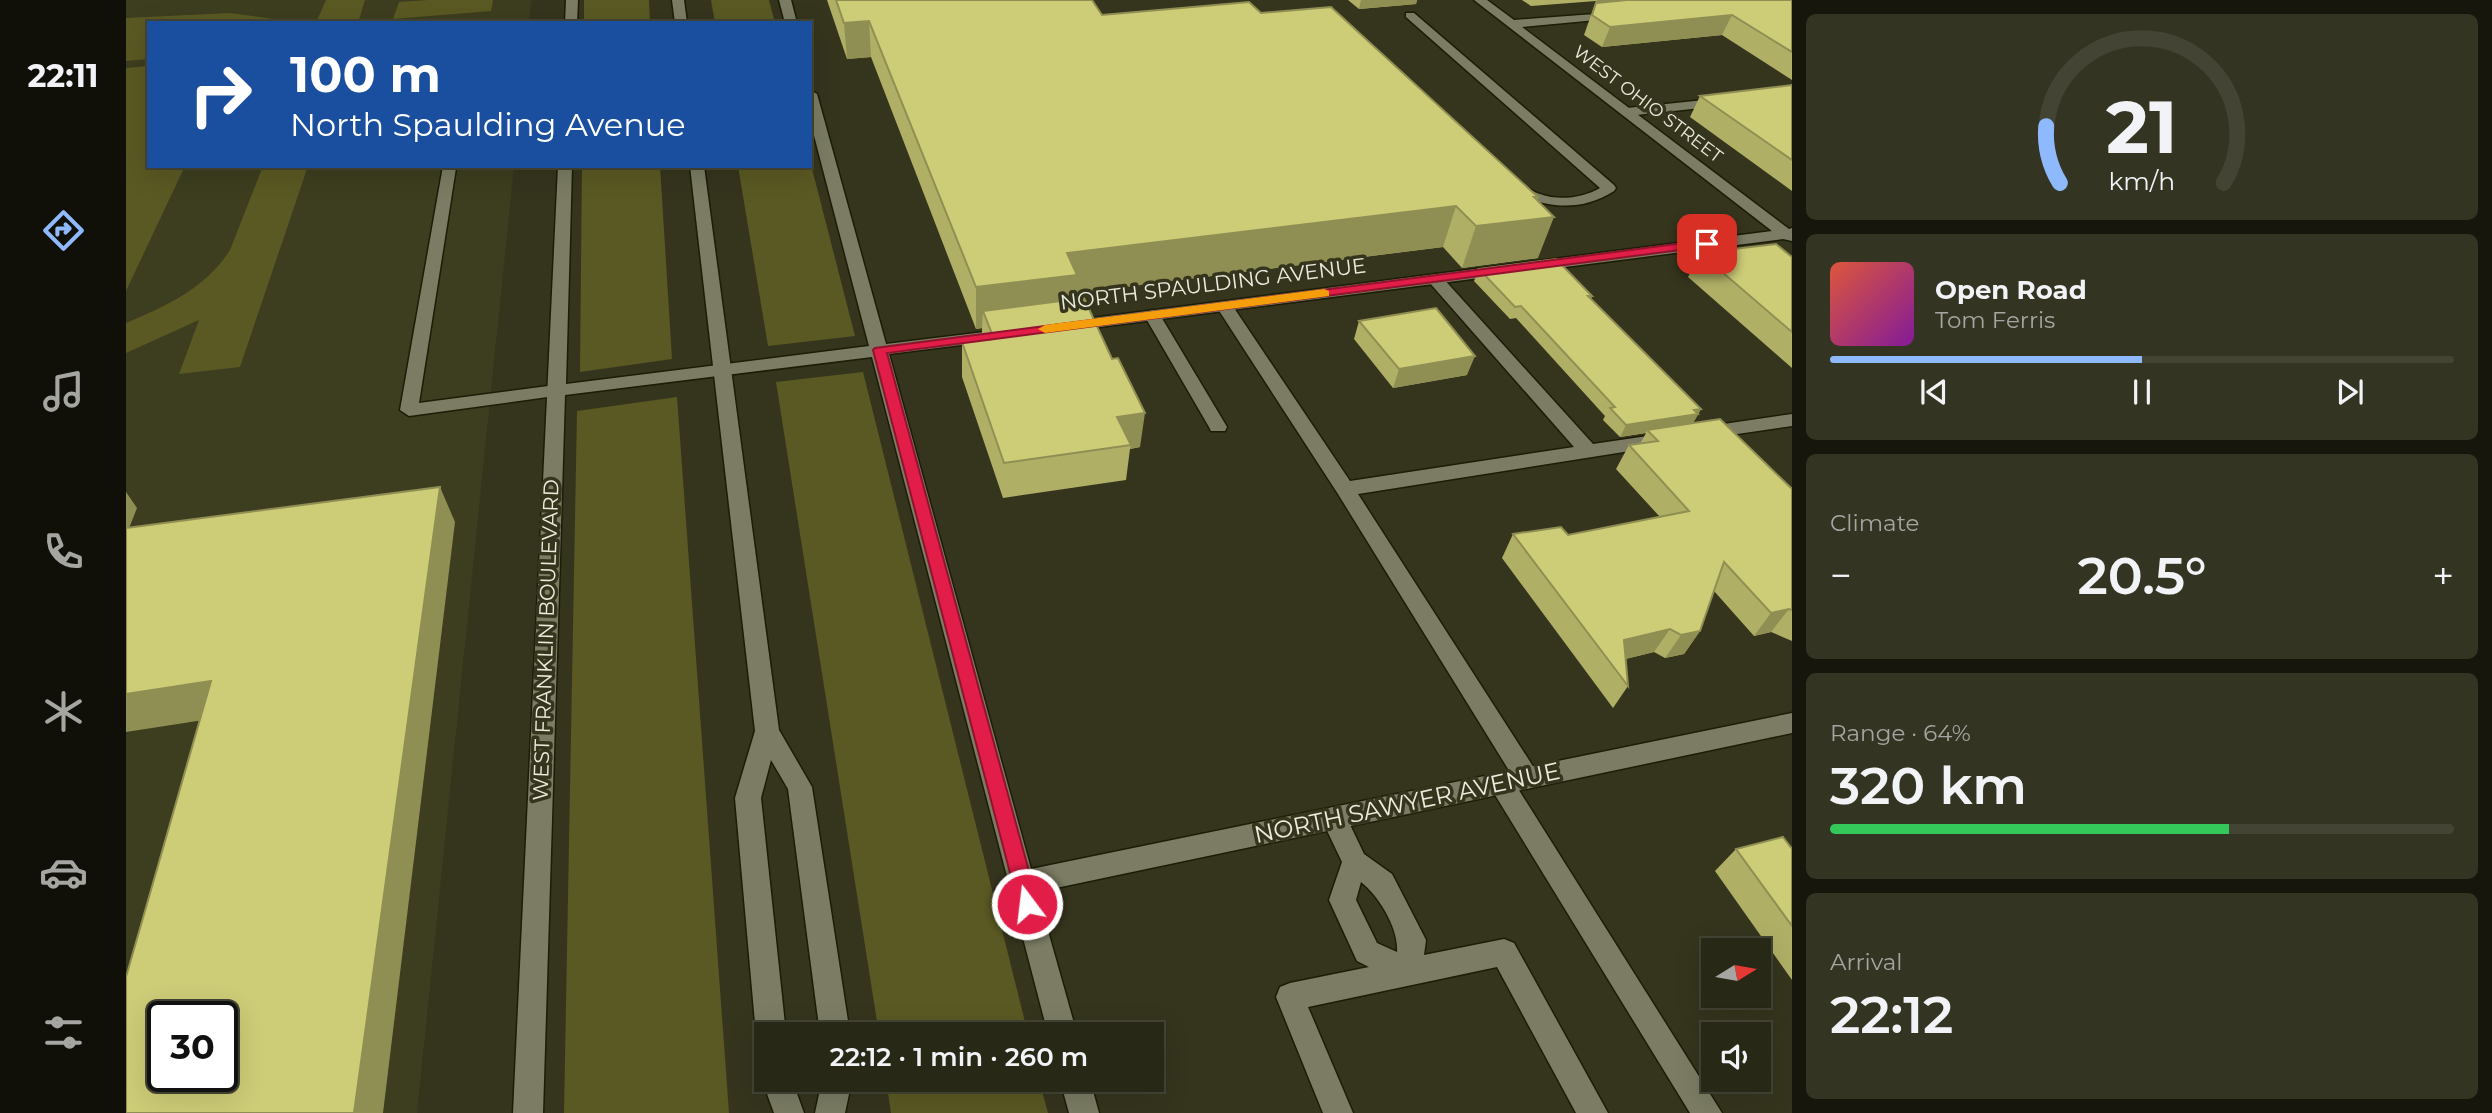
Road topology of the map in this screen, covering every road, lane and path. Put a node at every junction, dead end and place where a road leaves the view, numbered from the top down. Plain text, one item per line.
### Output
1 (572, 0) edge
2 (678, 0) edge
3 (785, 0) edge
4 (1480, 0) edge
5 (1629, 13) edge
6 (1410, 15) dead end
7 (571, 21) edge
8 (681, 21) edge
9 (790, 21) edge
10 (1512, 24) junction
11 (812, 101) edge
12 (1737, 101) edge
13 (1627, 112) junction
14 (449, 168) edge
15 (565, 168) edge
16 (698, 168) edge
17 (1499, 174) edge
18 (1790, 235) edge
19 (1435, 279) junction
20 (1224, 306) junction
21 (1152, 315) junction
22 (1046, 329) edge
23 (1020, 332) edge
24 (879, 350) junction
25 (722, 370) junction
26 (556, 391) junction
27 (1792, 420) edge
28 (1218, 427) dead end
29 (1588, 451) junction
30 (1345, 489) junction
31 (1792, 723) edge
32 (767, 731) junction
33 (1514, 781) junction
34 (1334, 818) junction
35 (1355, 862) junction
36 (1022, 883) junction
37 (1409, 972) junction
38 (770, 1022) edge
39 (833, 1022) edge
40 (1059, 1022) edge
41 (781, 1092) edge
42 (834, 1092) edge
43 (1078, 1092) edge
44 (528, 1113) edge
45 (789, 1113) edge
46 (830, 1113) edge
47 (1084, 1113) edge
48 (1338, 1113) edge
49 (1593, 1113) edge
50 (1707, 1113) edge

1 - 7 street
2 - 8 street
3 - 9 street
4 - 10 street, WEST OHIO STREET
5 - 10 street
6 - 17 street
10 - 13 street, WEST OHIO STREET
11 - 24 street
12 - 13 street
13 - 18 street, WEST OHIO STREET
14 - 26 street
15 - 26 street, WEST FRANKLIN BOULEVARD
16 - 25 street
18 - 19 street, NORTH SPAULDING AVENUE
19 - 20 street, NORTH SPAULDING AVENUE
19 - 29 street
20 - 21 street, NORTH SPAULDING AVENUE
20 - 30 street
21 - 22 street, NORTH SPAULDING AVENUE
21 - 28 street
23 - 24 street
24 - 25 street
24 - 36 street
25 - 26 street
25 - 32 street
26 - 44 street, WEST FRANKLIN BOULEVARD
27 - 29 street
29 - 30 street
30 - 33 street
31 - 33 street, NORTH SAWYER AVENUE
32 - 38 street
32 - 39 street
33 - 34 street, NORTH SAWYER AVENUE
33 - 50 street
34 - 35 street
34 - 36 street, NORTH SAWYER AVENUE
35 - 37 street
35 - 37 street
36 - 40 street
37 - 48 street
37 - 49 street
41 - 45 street
42 - 46 street
43 - 47 street

